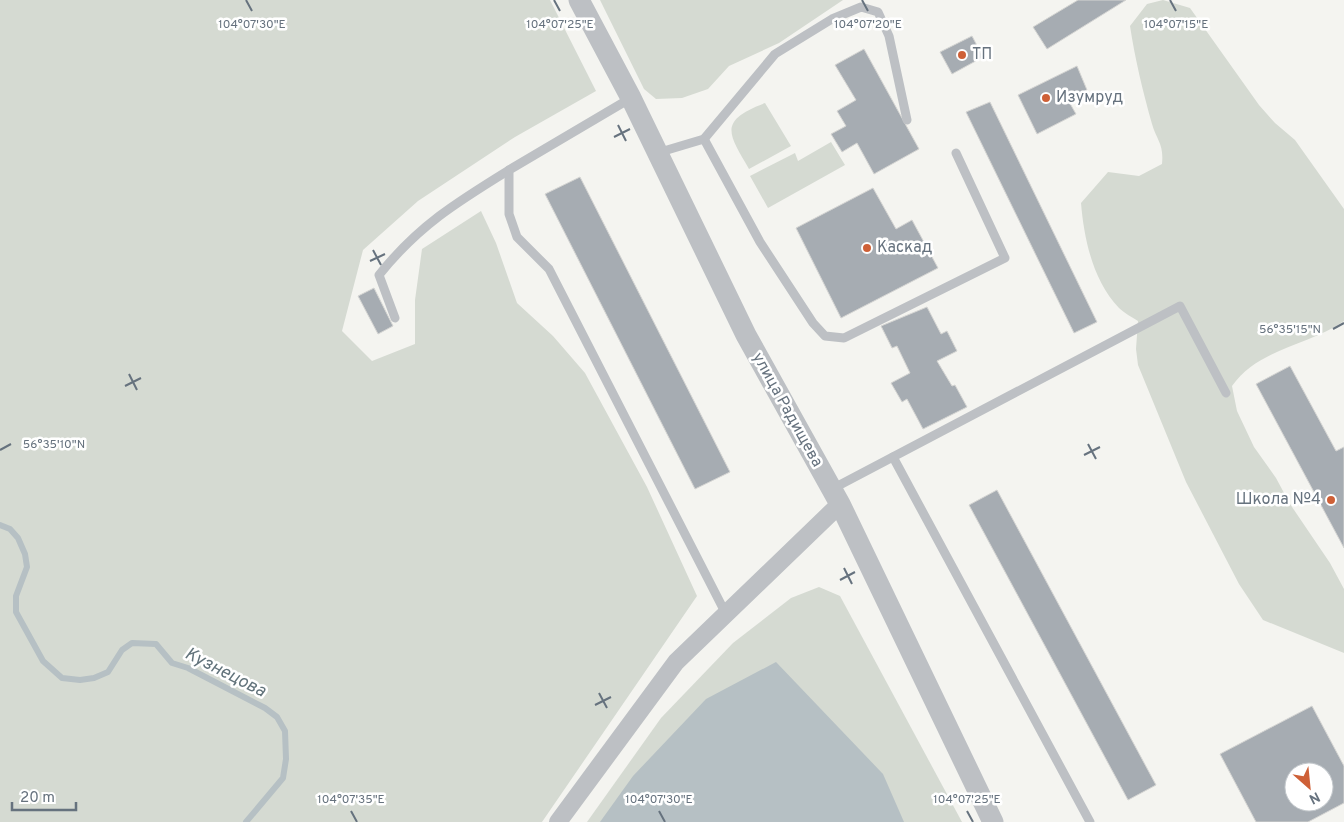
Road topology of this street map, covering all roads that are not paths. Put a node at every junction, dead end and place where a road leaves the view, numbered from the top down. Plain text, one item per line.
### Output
1 (579, 0) edge
2 (631, 98) junction
3 (907, 120) dead end
4 (704, 139) junction
5 (657, 153) junction
6 (956, 153) dead end
7 (509, 170) junction
8 (395, 318) dead end
9 (1226, 392) dead end
10 (893, 457) junction
11 (836, 497) junction
12 (726, 614) junction
13 (558, 822) edge
14 (993, 822) edge
15 (1090, 822) edge

1 - 2 street, улица Радищева
2 - 5 street, улица Радищева
2 - 7 lane
3 - 4 lane
4 - 5 lane
4 - 6 lane
5 - 11 street, улица Радищева
7 - 8 lane
7 - 12 lane
9 - 10 lane
10 - 11 lane
10 - 15 lane
11 - 12 street
11 - 14 street, улица Радищева
12 - 13 street

